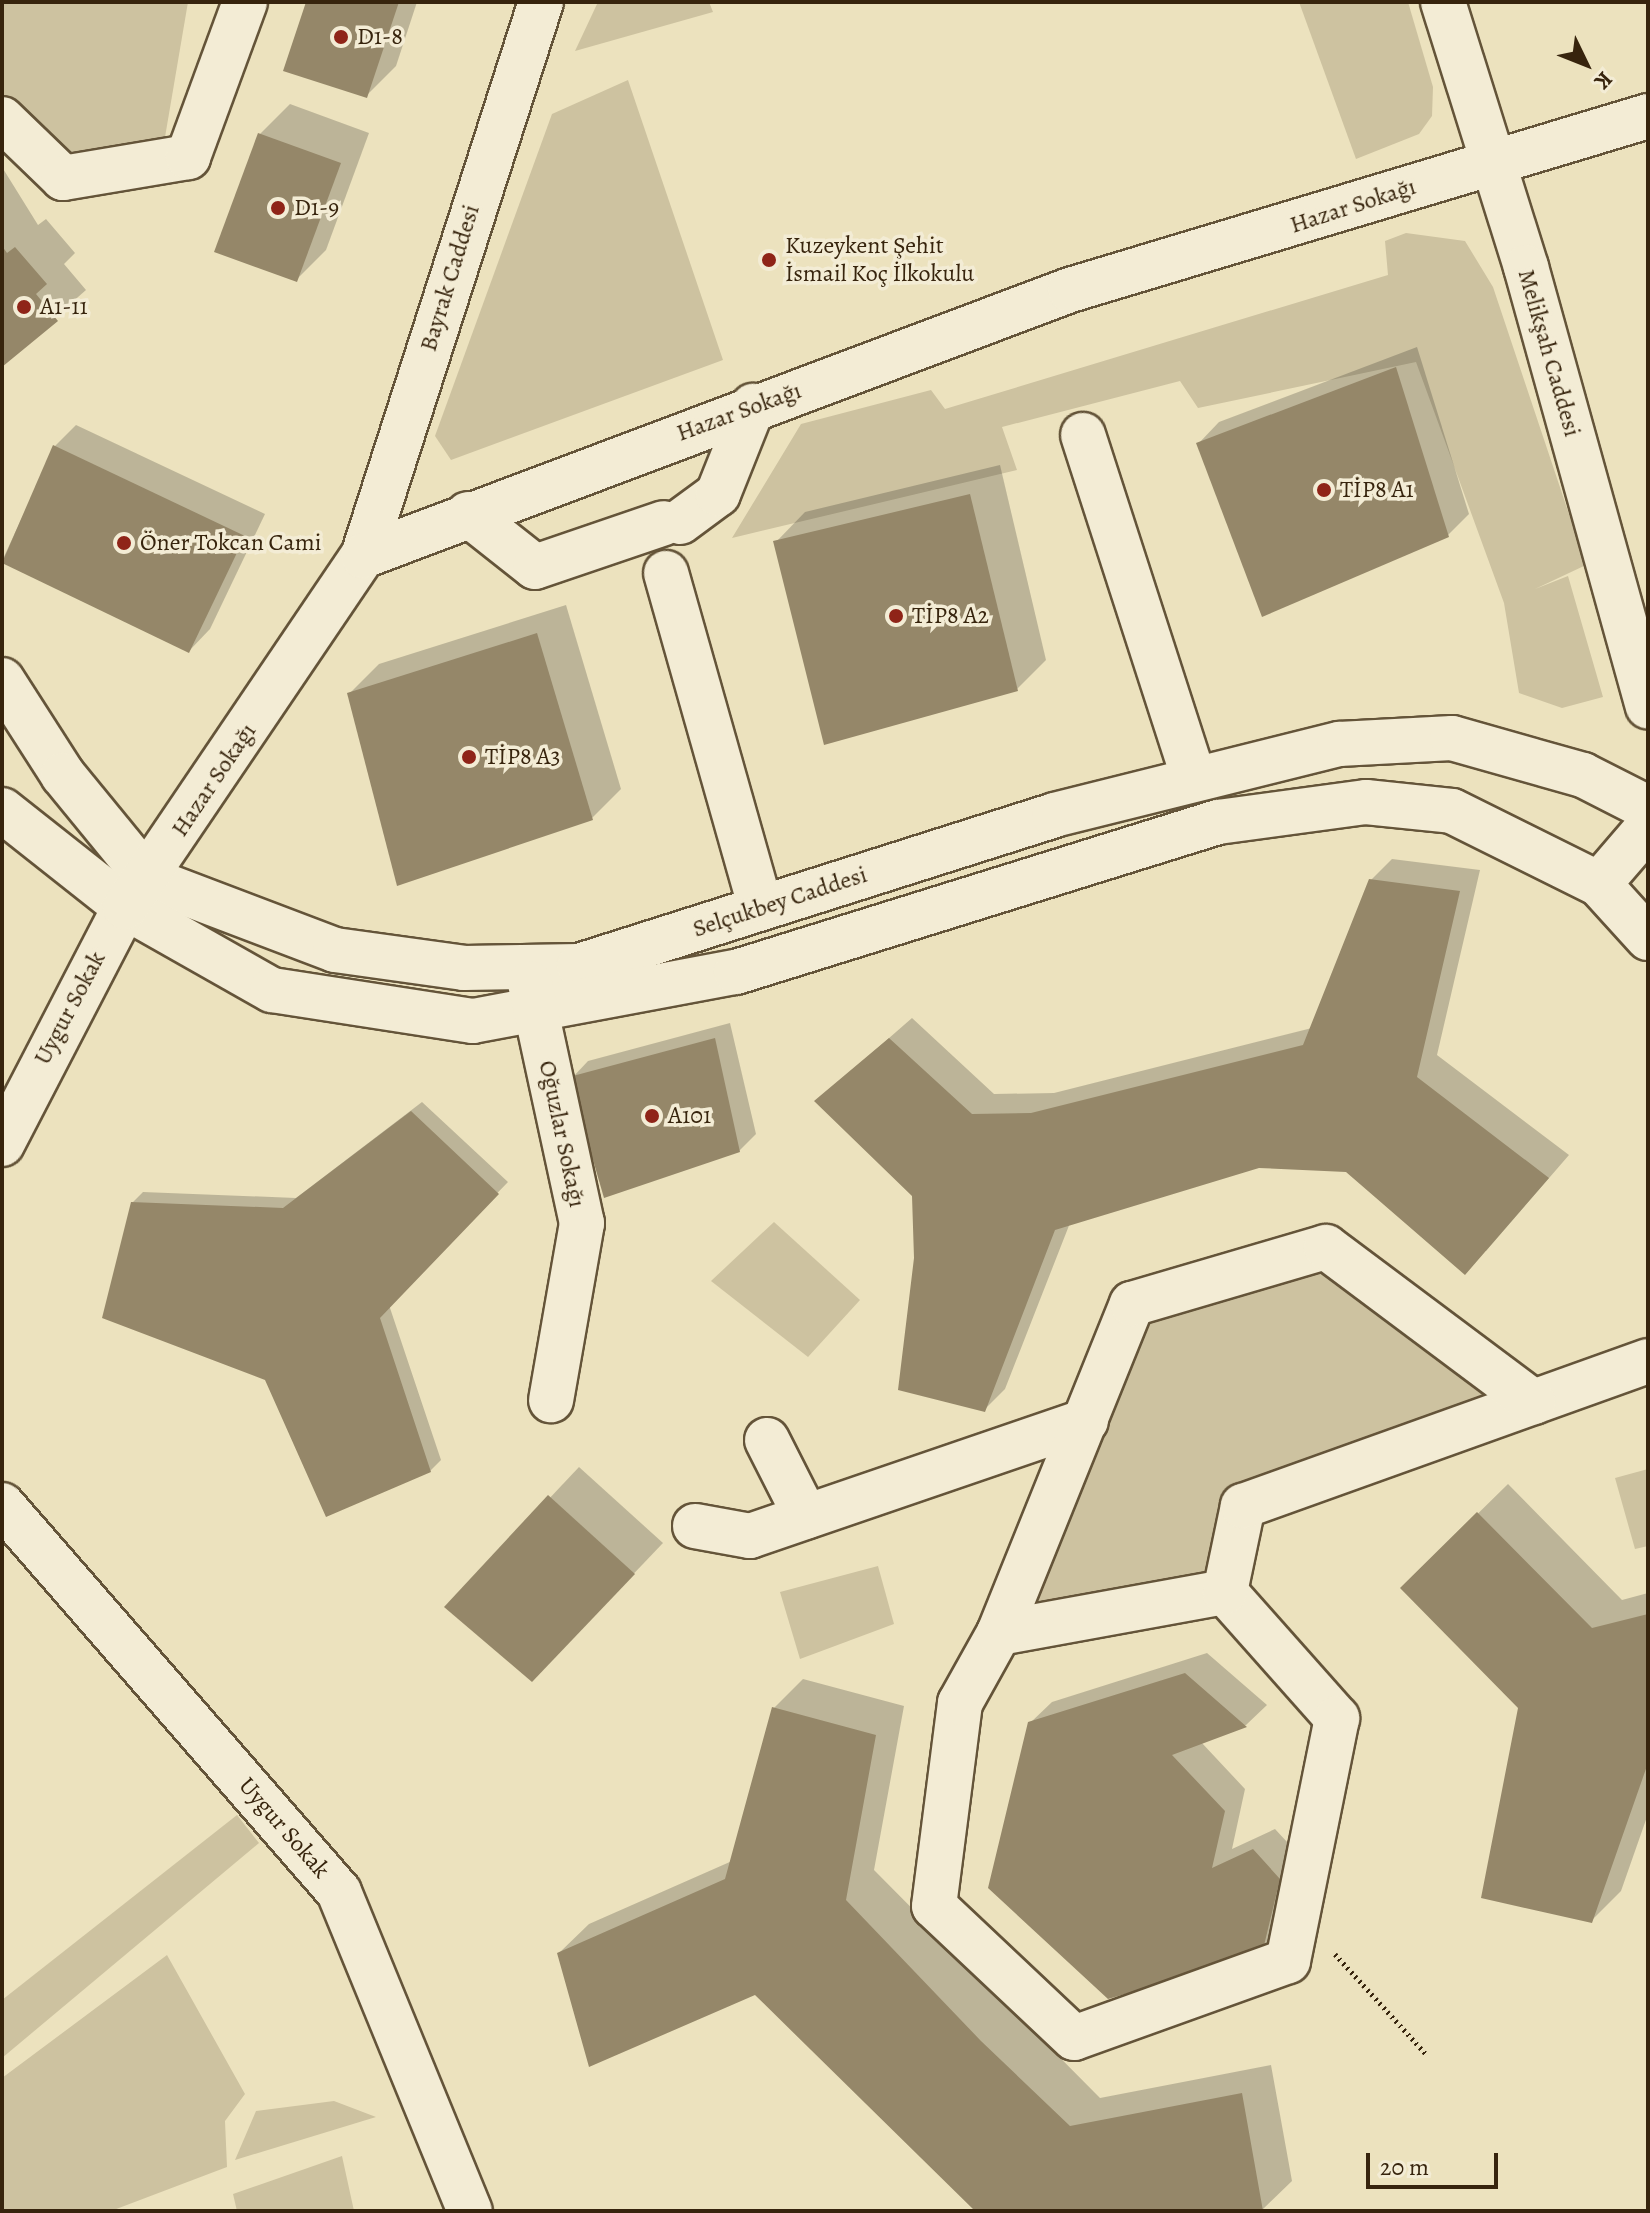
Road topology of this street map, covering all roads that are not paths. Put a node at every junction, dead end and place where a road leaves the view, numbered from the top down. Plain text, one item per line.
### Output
1 (245, 2) edge
2 (541, 2) edge
3 (1443, 2) edge
4 (1648, 116) edge
5 (2, 119) edge
6 (1488, 162) junction
7 (753, 406) junction
8 (1083, 435) dead end
9 (468, 514) junction
10 (363, 556) junction
11 (666, 573) dead end
12 (2, 680) edge
13 (1648, 706) edge
14 (1194, 779) junction
15 (1648, 808) edge
16 (2, 810) edge
17 (1648, 827) edge
18 (1599, 884) junction
19 (136, 893) junction
20 (761, 908) junction
21 (1648, 938) edge
22 (527, 967) junction
23 (535, 1010) junction
24 (2, 1144) edge
25 (1648, 1361) edge
26 (551, 1400) dead end
27 (1533, 1402) junction
28 (1086, 1421) junction
29 (767, 1440) dead end
30 (2, 1505) edge
31 (806, 1517) junction
32 (695, 1526) dead end
33 (1225, 1592) junction
34 (999, 1633) junction
35 (470, 2211) edge

1 - 5 street
2 - 10 street, Bayrak Caddesi
3 - 6 street, Melikşah Caddesi
4 - 6 street, Hazar Sokağı
6 - 7 street, Hazar Sokağı
6 - 13 street, Melikşah Caddesi
7 - 9 street, Hazar Sokağı
7 - 9 street
8 - 14 street
9 - 10 street, Hazar Sokağı
10 - 19 street, Hazar Sokağı
11 - 20 street
12 - 19 street, Selçukbey Caddesi
14 - 15 street, Selçukbey Caddesi
14 - 20 street, Selçukbey Caddesi
16 - 19 street, Selçukbey Caddesi
17 - 18 street
18 - 21 street, Selçukbey Caddesi
18 - 23 street, Selçukbey Caddesi
19 - 22 street, Selçukbey Caddesi
19 - 23 street, Selçukbey Caddesi
19 - 24 street, Uygur Sokak
20 - 22 street, Selçukbey Caddesi
22 - 23 street, Oğuzlar Sokağı
23 - 26 street, Oğuzlar Sokağı
25 - 27 street
27 - 28 street
27 - 33 street
28 - 31 street
28 - 34 street
29 - 31 street
30 - 35 street, Uygur Sokak
31 - 32 street
33 - 34 street
33 - 34 street

